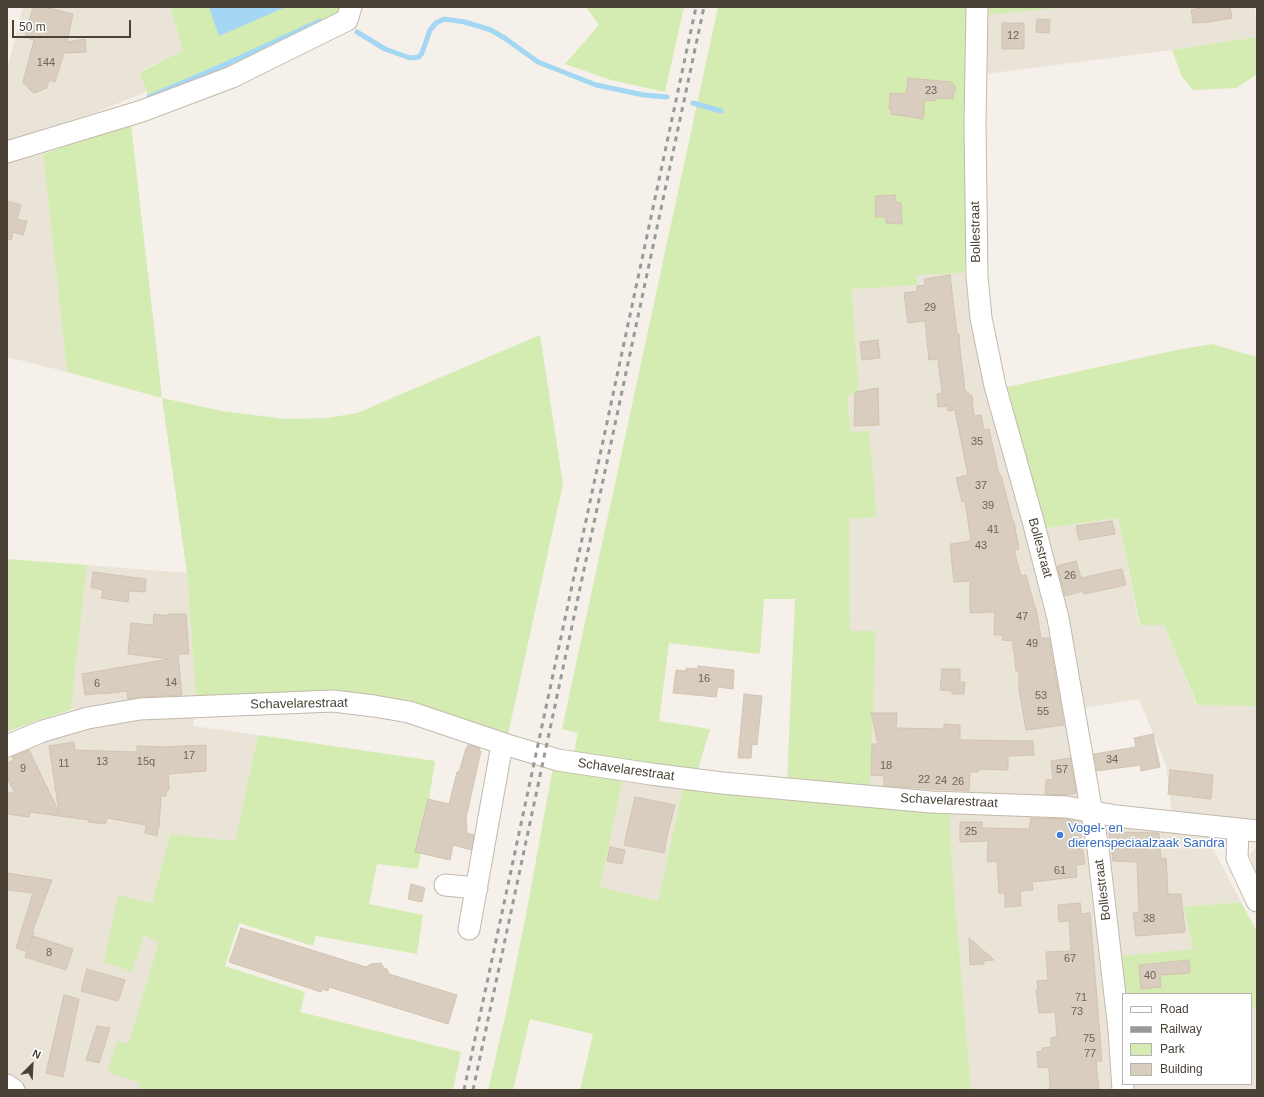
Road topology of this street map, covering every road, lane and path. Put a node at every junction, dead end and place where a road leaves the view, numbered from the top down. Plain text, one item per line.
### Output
1 (351, 7) edge
2 (977, 7) edge
3 (7, 152) edge
4 (507, 745) junction
5 (7, 746) edge
6 (1092, 811) junction
7 (1248, 830) edge
8 (445, 885) dead end
9 (477, 888) junction
10 (1257, 902) edge
11 (469, 929) dead end
12 (1122, 1075) edge
13 (7, 1085) edge
14 (14, 1090) edge

1 - 3 street
2 - 6 street, Bollestraat
4 - 5 street, Schavelarestraat
4 - 6 street, Schavelarestraat
4 - 9 street
6 - 7 street, Schavelarestraat
6 - 12 street, Bollestraat
7 - 10 street
8 - 9 street
9 - 11 street
13 - 14 street

